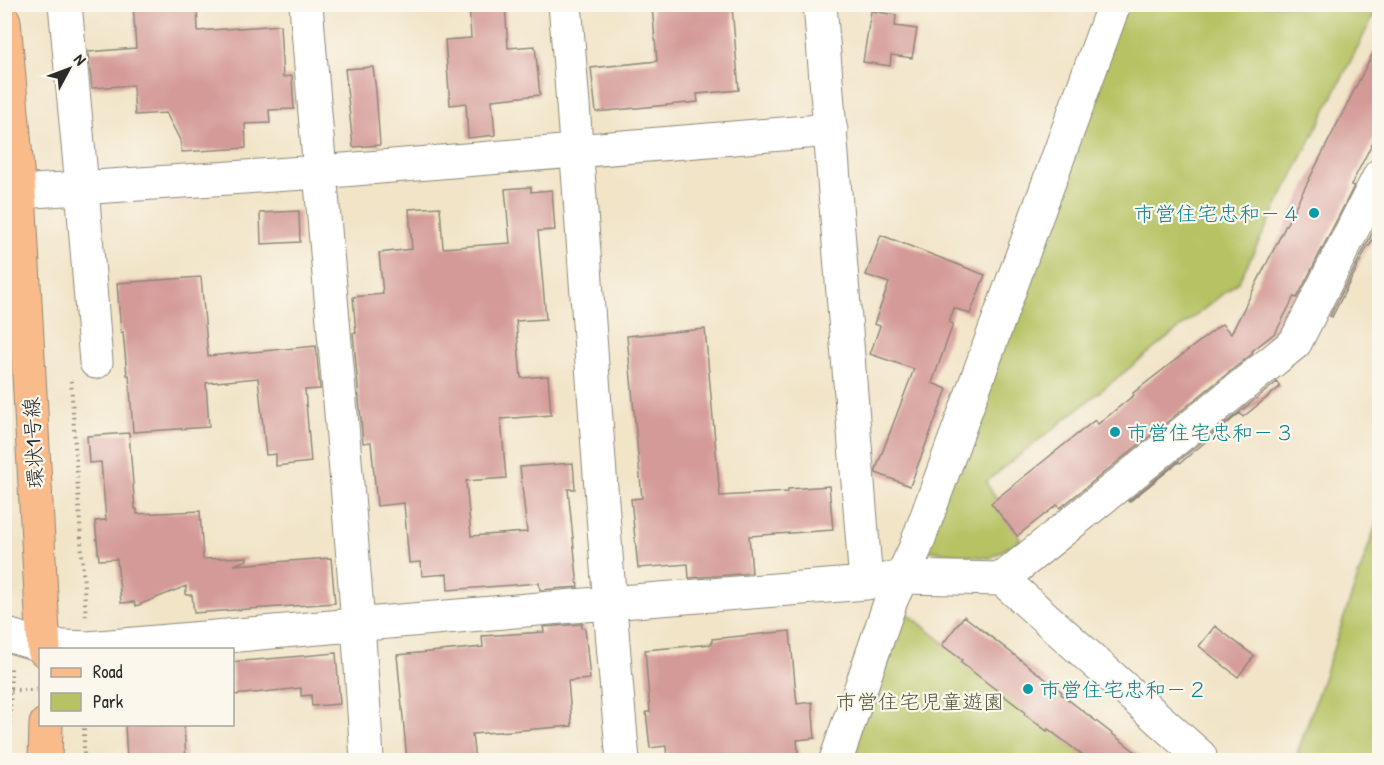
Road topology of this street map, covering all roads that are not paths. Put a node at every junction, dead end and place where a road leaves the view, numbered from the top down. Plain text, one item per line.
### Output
1 (65, 4) edge
2 (306, 4) edge
3 (565, 4) edge
4 (820, 4) edge
5 (1114, 4) edge
6 (4, 21) edge
7 (831, 130) junction
8 (577, 152) junction
9 (319, 172) junction
10 (1380, 175) edge
11 (82, 187) junction
12 (12, 193) edge
13 (96, 362) dead end
14 (903, 577) junction
15 (1002, 579) junction
16 (866, 583) junction
17 (608, 603) junction
18 (358, 625) junction
19 (8, 636) edge
20 (44, 648) edge
21 (46, 726) edge
22 (45, 760) edge
23 (367, 760) edge
24 (623, 760) edge
25 (836, 760) edge
26 (1198, 760) edge

1 - 11 street
2 - 9 street
3 - 8 street
4 - 7 street
5 - 14 street
6 - 12 main road, 環状1号線
7 - 8 street
7 - 16 street
8 - 9 street
8 - 17 street
9 - 11 street
9 - 18 street
10 - 15 street
11 - 12 street
11 - 13 street
12 - 20 main road, 環状1号線
14 - 15 street
14 - 16 street
14 - 25 street
15 - 26 street
16 - 17 street
17 - 18 street
17 - 24 street
18 - 20 street
18 - 23 street
19 - 20 street
21 - 22 main road

